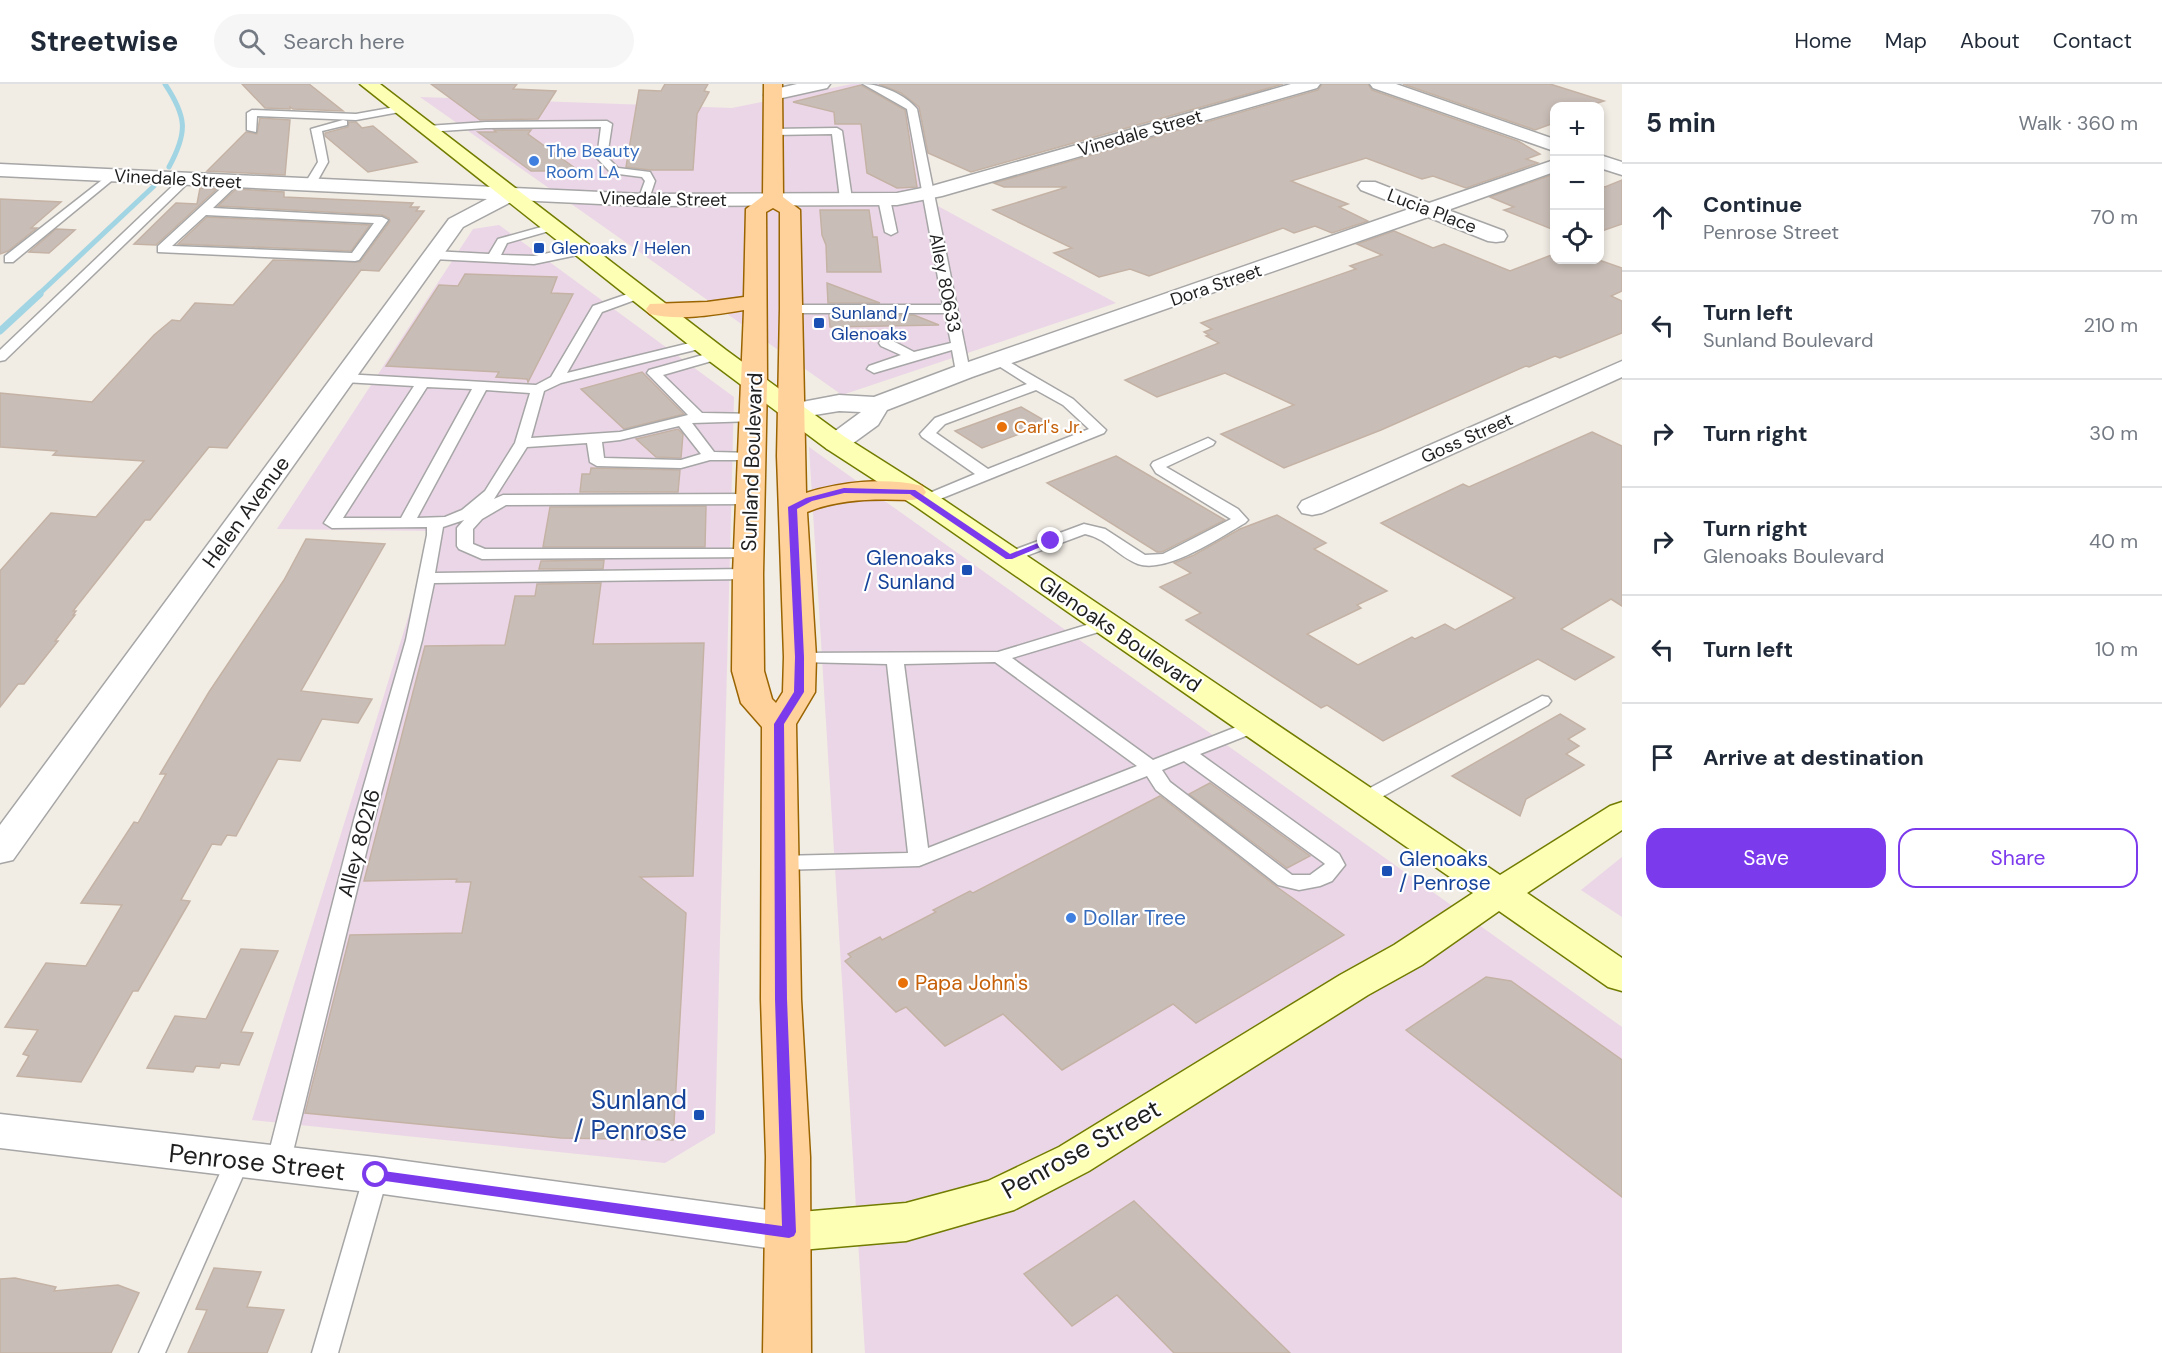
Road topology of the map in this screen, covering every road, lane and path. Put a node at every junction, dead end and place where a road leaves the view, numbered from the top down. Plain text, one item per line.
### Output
1 (369, 84) edge
2 (821, 84) edge
3 (868, 84) edge
4 (1311, 84) edge
5 (1379, 84) edge
6 (773, 90) edge
7 (402, 110) junction
8 (427, 129) junction
9 (252, 130) dead end
10 (773, 132) junction
11 (1550, 144) edge
12 (1604, 154) edge
13 (1550, 167) edge
14 (1622, 169) edge
15 (0, 170) edge
16 (111, 176) junction
17 (186, 179) junction
18 (234, 182) junction
19 (309, 185) junction
20 (1368, 186) dead end
21 (927, 194) junction
22 (510, 195) junction
23 (773, 199) junction
24 (846, 199) junction
25 (884, 199) junction
26 (644, 200) junction
27 (1427, 209) junction
28 (202, 211) junction
29 (552, 227) junction
30 (891, 232) dead end
31 (1496, 236) dead end
32 (583, 250) junction
33 (433, 255) junction
34 (493, 258) junction
35 (9, 259) dead end
36 (639, 294) junction
37 (754, 302) junction
38 (792, 306) junction
39 (949, 306) junction
40 (658, 309) junction
41 (886, 343) dead end
42 (957, 345) junction
43 (709, 349) junction
44 (913, 356) junction
45 (0, 357) edge
46 (999, 360) junction
47 (1622, 368) edge
48 (874, 369) dead end
49 (963, 372) junction
50 (344, 378) junction
51 (556, 380) junction
52 (755, 381) junction
53 (423, 383) junction
54 (481, 386) junction
55 (1037, 386) junction
56 (538, 389) junction
57 (878, 405) junction
58 (790, 411) junction
59 (698, 417) junction
60 (754, 417) junction
61 (683, 421) junction
62 (594, 437) junction
63 (1208, 442) dead end
64 (522, 443) junction
65 (836, 443) junction
66 (710, 456) junction
67 (752, 457) junction
68 (986, 475) junction
69 (918, 496) junction
70 (484, 499) junction
71 (751, 499) junction
72 (503, 500) junction
73 (792, 507) junction
74 (1312, 507) dead end
75 (406, 523) junction
76 (435, 527) junction
77 (465, 528) junction
78 (1009, 557) junction
79 (749, 564) junction
80 (427, 578) junction
81 (1106, 624) junction
82 (800, 657) junction
83 (999, 657) junction
84 (895, 659) junction
85 (1542, 701) dead end
86 (779, 724) junction
87 (1255, 726) junction
88 (1186, 753) junction
89 (1151, 767) junction
90 (1362, 800) junction
91 (1622, 814) edge
92 (0, 851) edge
93 (919, 859) junction
94 (779, 863) junction
95 (1500, 894) junction
96 (1622, 977) edge
97 (0, 1131) edge
98 (258, 1162) junction
99 (376, 1175) junction
100 (789, 1232) junction
101 (152, 1353) edge
102 (325, 1353) edge
103 (787, 1353) edge

1 - 7 main road, Glenoaks Boulevard
2 - 6 street
3 - 21 lane, Alley 80633
4 - 21 street, Vinedale Street
5 - 11 street
6 - 10 main road
7 - 8 main road, Glenoaks Boulevard
7 - 9 lane
7 - 19 lane
8 - 22 main road, Glenoaks Boulevard
8 - 26 lane
10 - 23 main road
10 - 24 lane
12 - 14 street
13 - 27 street, Dora Street
15 - 16 street, Vinedale Street
16 - 17 street, Vinedale Street
16 - 35 lane
17 - 18 street, Vinedale Street
17 - 45 lane
18 - 19 street, Vinedale Street
18 - 28 lane
19 - 22 street, Vinedale Street
20 - 27 street, Lucia Place
21 - 25 street, Vinedale Street
21 - 39 lane, Alley 80633
22 - 26 street, Vinedale Street
22 - 29 main road, Glenoaks Boulevard
22 - 33 street, Helen Avenue
23 - 24 street, Vinedale Street
23 - 26 street, Vinedale Street
23 - 37 main road, Sunland Boulevard
23 - 38 main road, Sunland Boulevard
24 - 25 street, Vinedale Street
25 - 30 lane
27 - 31 street, Lucia Place
27 - 46 street, Dora Street
28 - 28 lane
29 - 32 main road, Glenoaks Boulevard
29 - 34 lane
32 - 34 lane
32 - 36 main road, Glenoaks Boulevard
33 - 34 lane
33 - 50 street, Helen Avenue
36 - 40 main road, Glenoaks Boulevard
36 - 51 lane
37 - 40 main road
37 - 52 main road, Sunland Boulevard
38 - 39 lane
38 - 58 main road, Sunland Boulevard
39 - 42 lane, Alley 80633
40 - 43 main road, Glenoaks Boulevard
41 - 44 lane
42 - 44 lane
42 - 49 lane, Alley 80633
43 - 51 lane
43 - 52 main road, Glenoaks Boulevard
43 - 59 lane
44 - 48 lane
46 - 49 street, Dora Street
46 - 55 lane
47 - 74 street, Goss Street
49 - 57 street, Dora Street
50 - 53 lane
50 - 92 street, Helen Avenue
51 - 56 lane
52 - 58 main road, Glenoaks Boulevard
52 - 60 main road, Sunland Boulevard
53 - 54 lane
53 - 75 lane
54 - 56 lane
54 - 75 lane
55 - 68 lane
55 - 68 lane
56 - 64 lane
57 - 58 street, Dora Street
57 - 65 street, Dora Street
58 - 65 main road, Glenoaks Boulevard
58 - 73 main road, Sunland Boulevard
59 - 60 lane
59 - 61 lane
60 - 67 main road, Sunland Boulevard
61 - 62 lane
61 - 66 lane
62 - 64 lane
62 - 66 lane
63 - 78 lane
64 - 70 lane
65 - 69 main road, Glenoaks Boulevard
66 - 67 lane
67 - 71 main road, Sunland Boulevard
68 - 69 lane
69 - 73 main road
69 - 78 main road, Glenoaks Boulevard
70 - 72 lane
70 - 76 lane
71 - 72 lane
71 - 79 main road, Sunland Boulevard
72 - 77 lane
73 - 82 main road, Sunland Boulevard
75 - 76 lane
76 - 77 lane
76 - 80 lane, Alley 80216
77 - 79 lane
78 - 81 main road, Glenoaks Boulevard
79 - 80 lane
79 - 86 main road, Sunland Boulevard
80 - 98 lane, Alley 80216
81 - 83 lane
81 - 87 main road, Glenoaks Boulevard
82 - 84 lane
82 - 86 main road, Sunland Boulevard
83 - 84 lane
83 - 89 lane
84 - 93 lane
85 - 90 lane
86 - 94 main road
87 - 88 lane
87 - 90 main road, Glenoaks Boulevard
88 - 89 lane
88 - 89 lane
89 - 93 lane
90 - 95 main road, Glenoaks Boulevard
91 - 95 main road, Penrose Street
93 - 94 lane
94 - 100 main road
95 - 96 main road, Glenoaks Boulevard
95 - 100 main road, Penrose Street
97 - 98 street, Penrose Street
98 - 99 street, Penrose Street
98 - 101 lane, Alley 80216
99 - 100 street, Penrose Street
99 - 102 lane
100 - 103 main road

